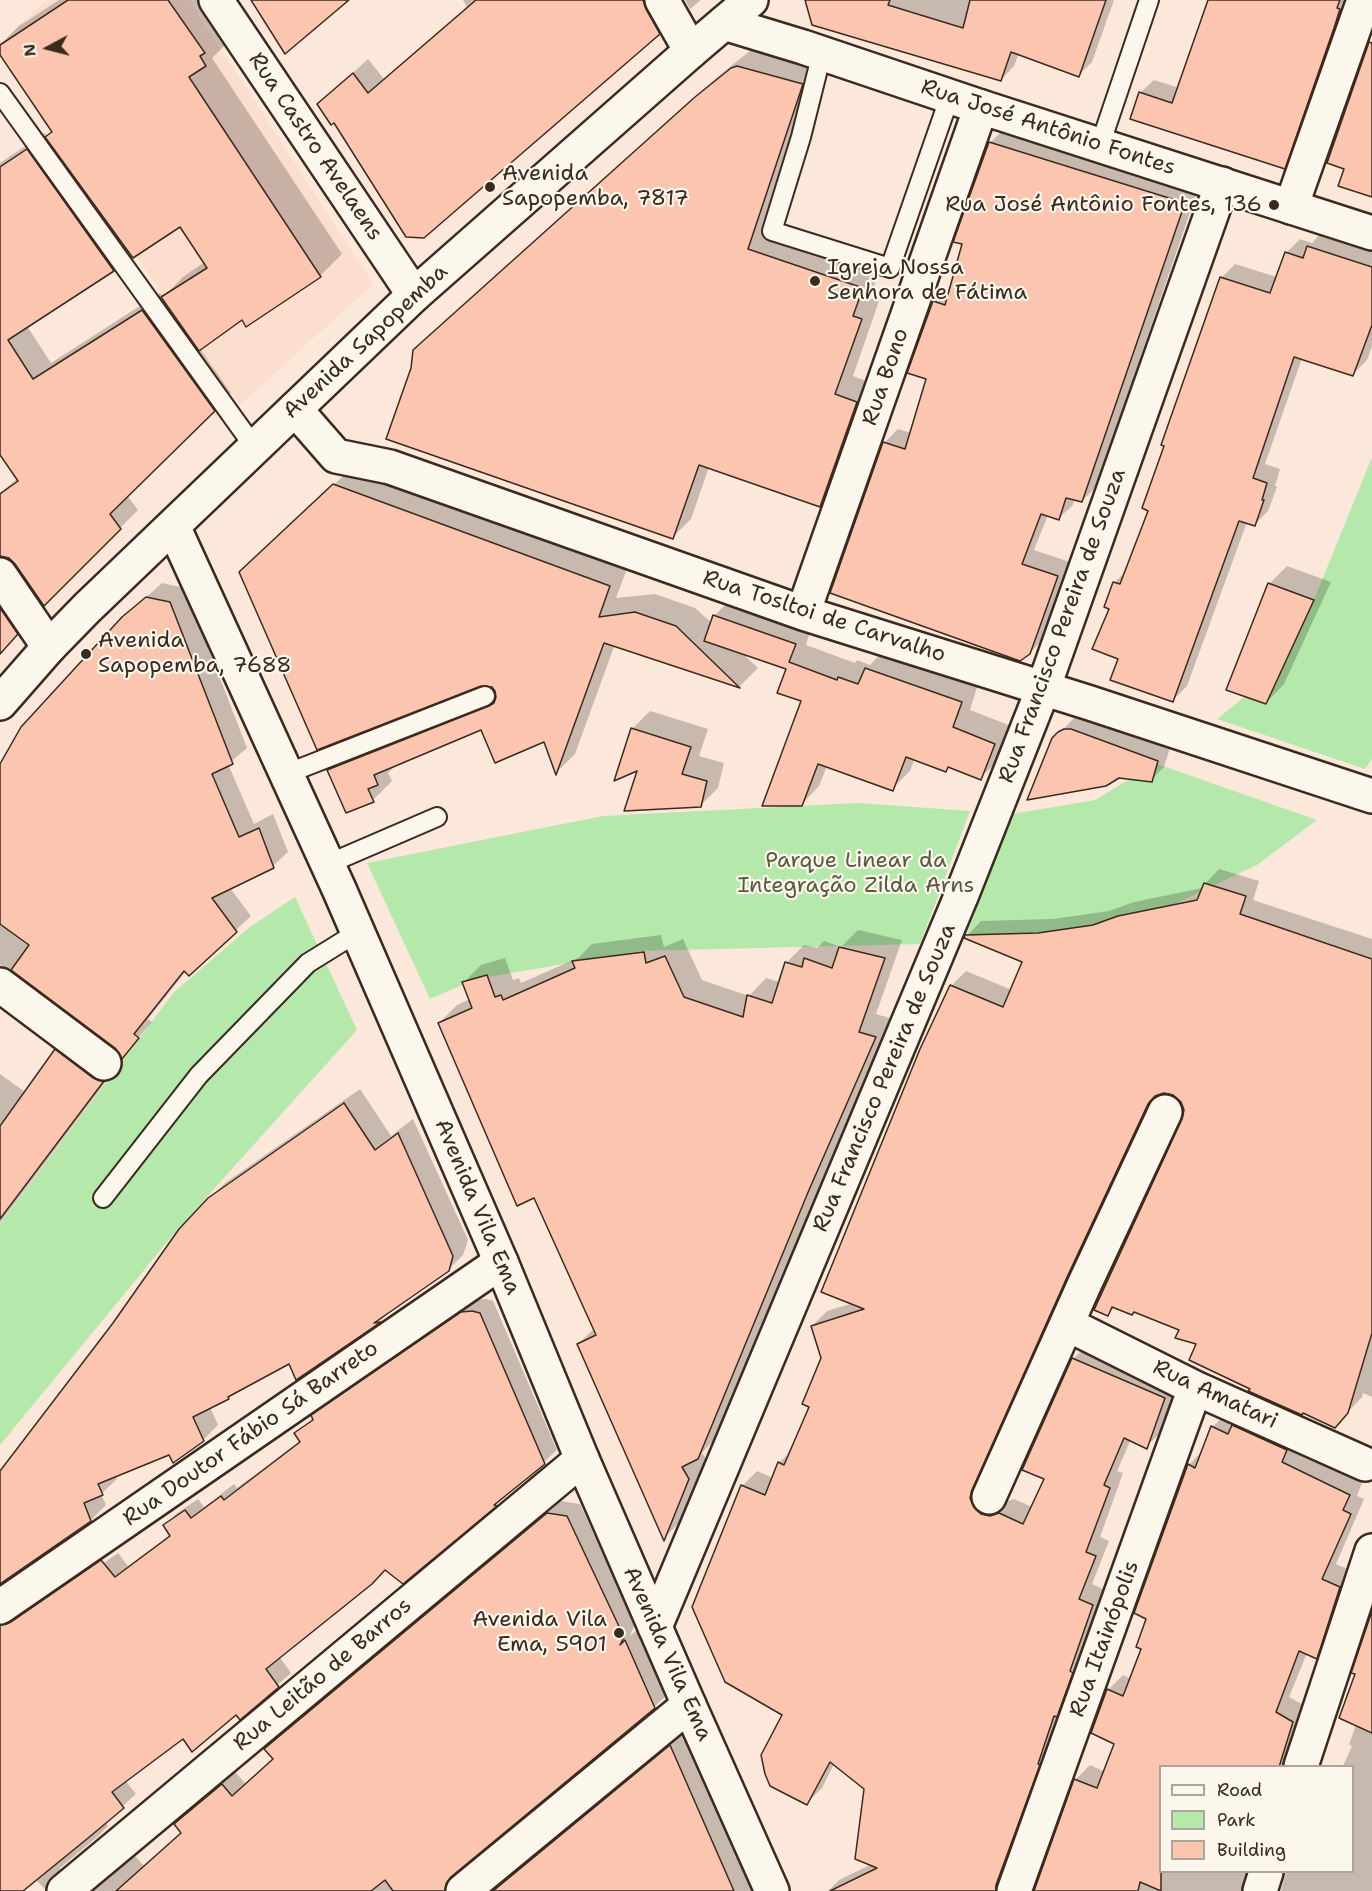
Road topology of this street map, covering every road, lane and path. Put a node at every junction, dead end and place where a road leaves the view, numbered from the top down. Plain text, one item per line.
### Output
1 (216, 0) edge
2 (662, 0) edge
3 (751, 0) edge
4 (1149, 0) edge
5 (1364, 0) edge
6 (724, 23) junction
7 (691, 51) junction
8 (822, 53) junction
9 (0, 93) edge
10 (950, 96) junction
11 (981, 106) junction
12 (1100, 145) junction
13 (1222, 184) junction
14 (1291, 207) junction
15 (1372, 233) edge
16 (890, 268) junction
17 (921, 277) junction
18 (414, 294) junction
19 (295, 409) junction
20 (255, 448) junction
21 (173, 526) junction
22 (0, 575) edge
23 (803, 613) junction
24 (49, 647) junction
25 (1043, 689) junction
26 (485, 696) dead end
27 (0, 703) edge
28 (286, 774) junction
29 (1372, 796) edge
30 (437, 816) dead end
31 (328, 864) junction
32 (358, 932) junction
33 (0, 985) edge
34 (104, 1063) dead end
35 (1165, 1112) dead end
36 (103, 1198) dead end
37 (501, 1262) junction
38 (1067, 1324) junction
39 (1195, 1388) junction
40 (582, 1459) junction
41 (1370, 1459) edge
42 (989, 1497) dead end
43 (1372, 1551) edge
44 (0, 1607) edge
45 (655, 1627) junction
46 (689, 1704) junction
47 (1302, 1765) edge
48 (1266, 1873) edge
49 (64, 1891) edge
50 (463, 1891) edge
51 (772, 1891) edge
52 (1014, 1891) edge
53 (1260, 1891) edge

1 - 18 street, Rua Castro Avelaens
2 - 7 street
3 - 6 street, Avenida Sapopemba
4 - 12 lane
5 - 14 street
6 - 7 street, Avenida Sapopemba
6 - 8 street, Rua José Antônio Fontes
7 - 18 street, Avenida Sapopemba
8 - 10 street, Rua José Antônio Fontes
8 - 16 lane
9 - 20 lane
10 - 11 street, Rua José Antônio Fontes
10 - 16 lane
11 - 12 street, Rua José Antônio Fontes
11 - 17 street, Rua Bono
12 - 13 street, Rua José Antônio Fontes
13 - 14 street, Rua José Antônio Fontes
13 - 25 street, Rua Francisco Pereira de Souza
14 - 15 street, Rua José Antônio Fontes
16 - 17 lane
17 - 23 street, Rua Bono
18 - 19 street, Avenida Sapopemba
19 - 20 street, Avenida Sapopemba
19 - 23 street, Rua Tosltoi de Carvalho
20 - 21 street, Avenida Sapopemba
21 - 24 street, Avenida Sapopemba
21 - 28 street, Avenida Vila Ema
22 - 24 street
23 - 25 street, Rua Tosltoi de Carvalho
24 - 27 street, Avenida Sapopemba
25 - 29 street, Rua Tosltoi de Carvalho
25 - 45 street, Rua Francisco Pereira de Souza
26 - 28 lane
28 - 31 street, Avenida Vila Ema
30 - 31 lane
31 - 32 street, Avenida Vila Ema
32 - 36 lane
32 - 37 street, Avenida Vila Ema
33 - 34 street
35 - 38 street
37 - 40 street, Avenida Vila Ema
37 - 44 street, Rua Doutor Fábio Sá Barreto
38 - 39 street, Rua Amatari
38 - 42 street
39 - 41 street, Rua Amatari
39 - 52 street, Rua Itainópolis
40 - 45 street, Avenida Vila Ema
40 - 49 street, Rua Leitão de Barros
43 - 47 street
45 - 46 street, Avenida Vila Ema
46 - 50 street
46 - 51 street, Avenida Vila Ema
48 - 53 street

